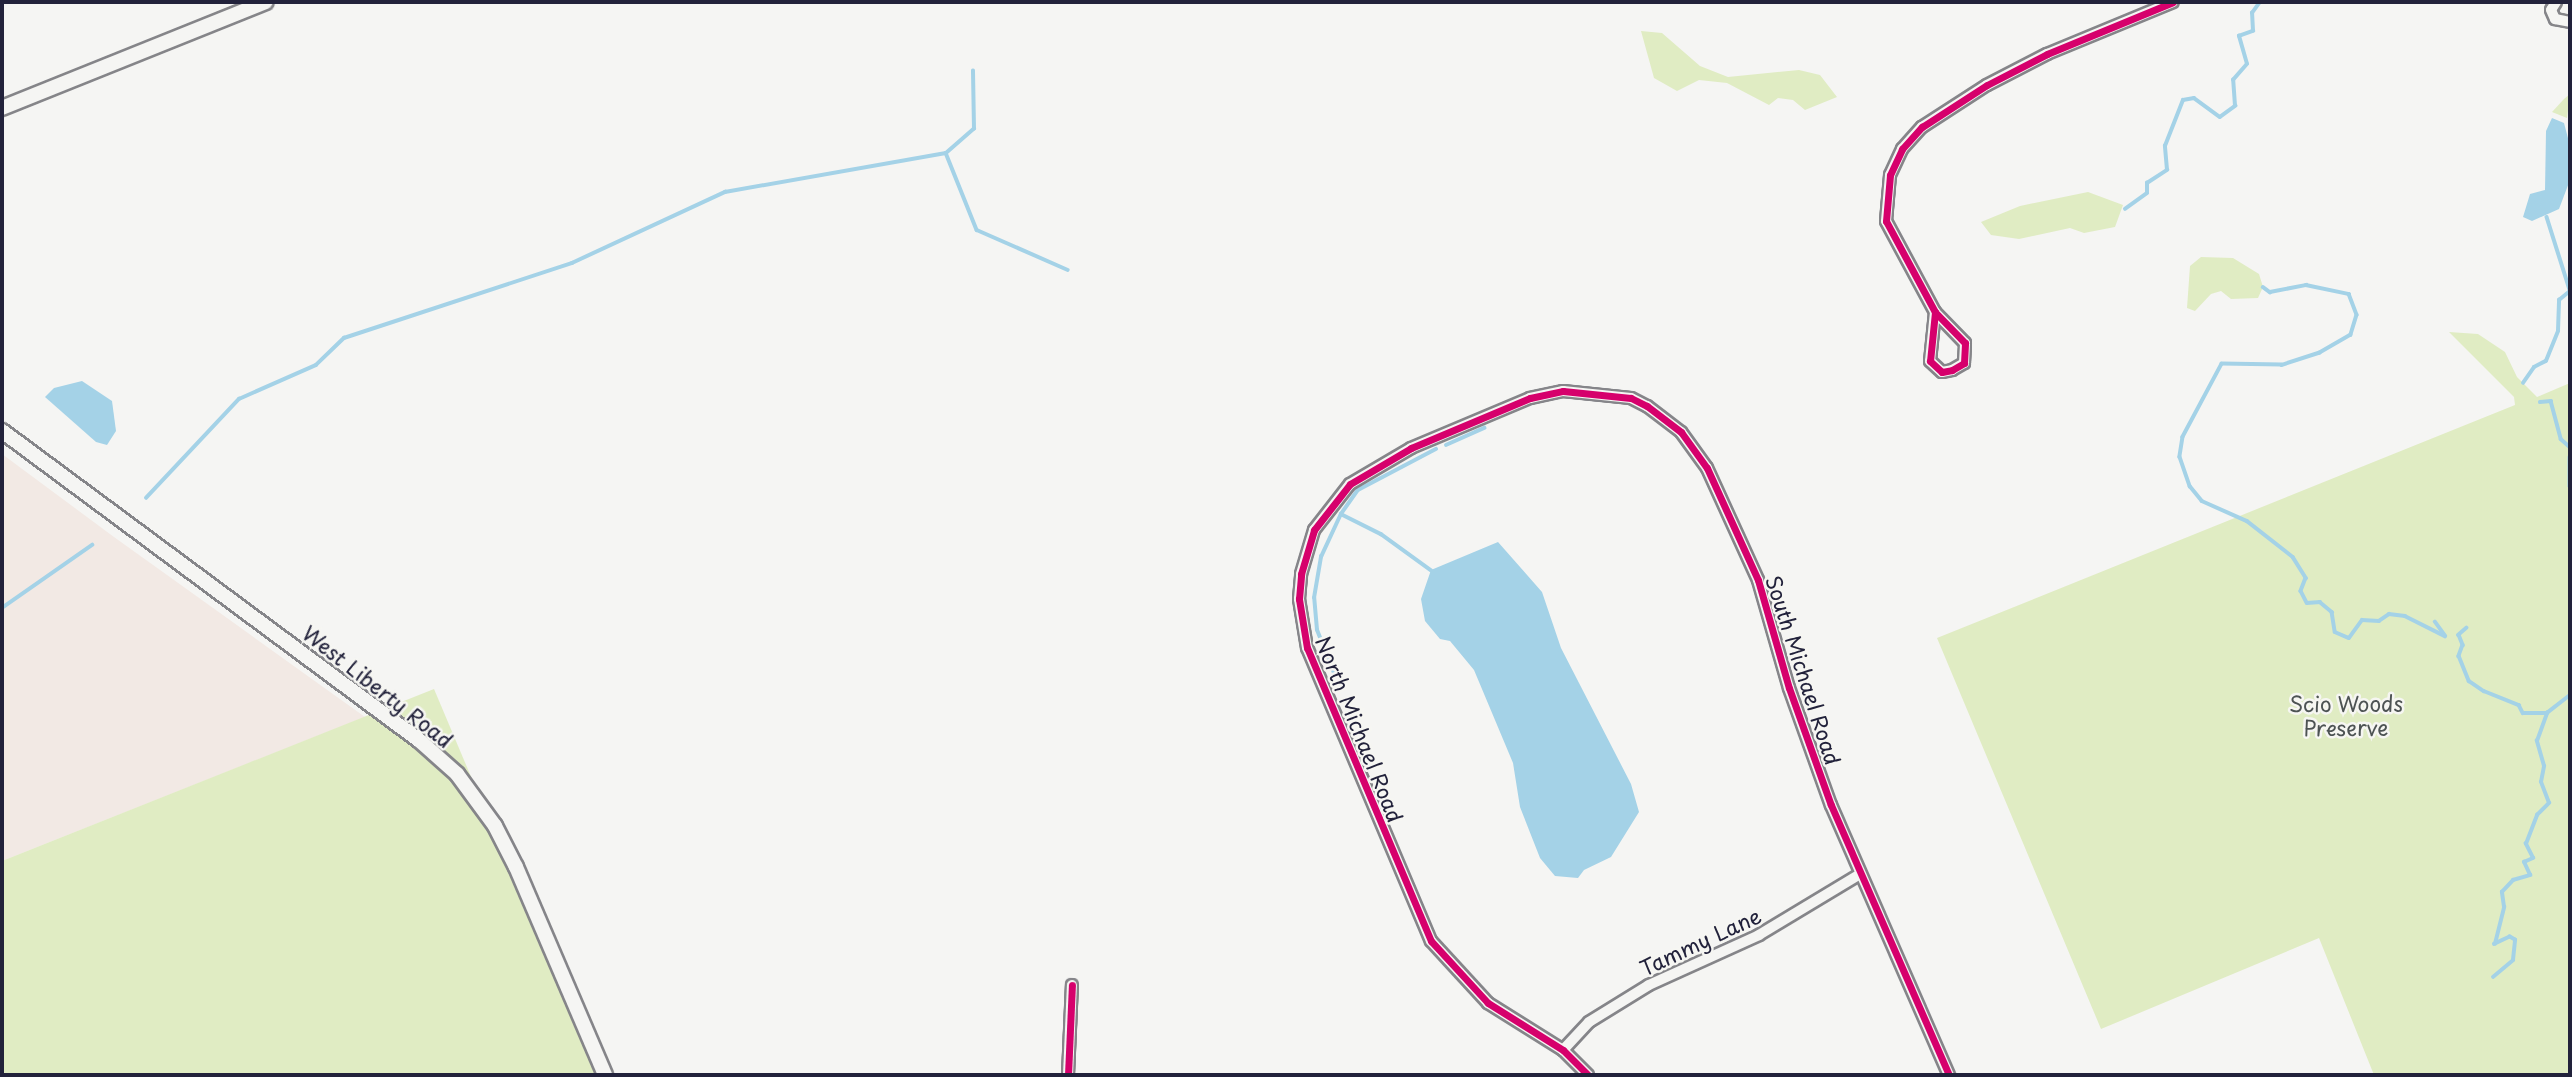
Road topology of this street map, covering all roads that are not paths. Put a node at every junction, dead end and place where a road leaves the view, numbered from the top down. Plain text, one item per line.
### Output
1 (267, 2) edge
2 (2173, 2) edge
3 (2556, 2) edge
4 (2570, 22) edge
5 (2, 108) edge
6 (1935, 312) junction
7 (1530, 398) joint
8 (2, 432) edge
9 (1860, 874) junction
10 (1072, 985) dead end
11 (1563, 1050) junction
12 (605, 1075) edge
13 (1068, 1075) edge
14 (1588, 1075) edge
15 (1949, 1075) edge

1 - 5 main road
2 - 6 street
3 - 4 street
6 - 6 street
7 - 9 street, South Michael Road
7 - 11 street, North Michael Road
8 - 12 main road, West Liberty Road
9 - 11 street, Tammy Lane
9 - 15 street, South Michael Road
10 - 13 street
11 - 14 street, North Michael Road

